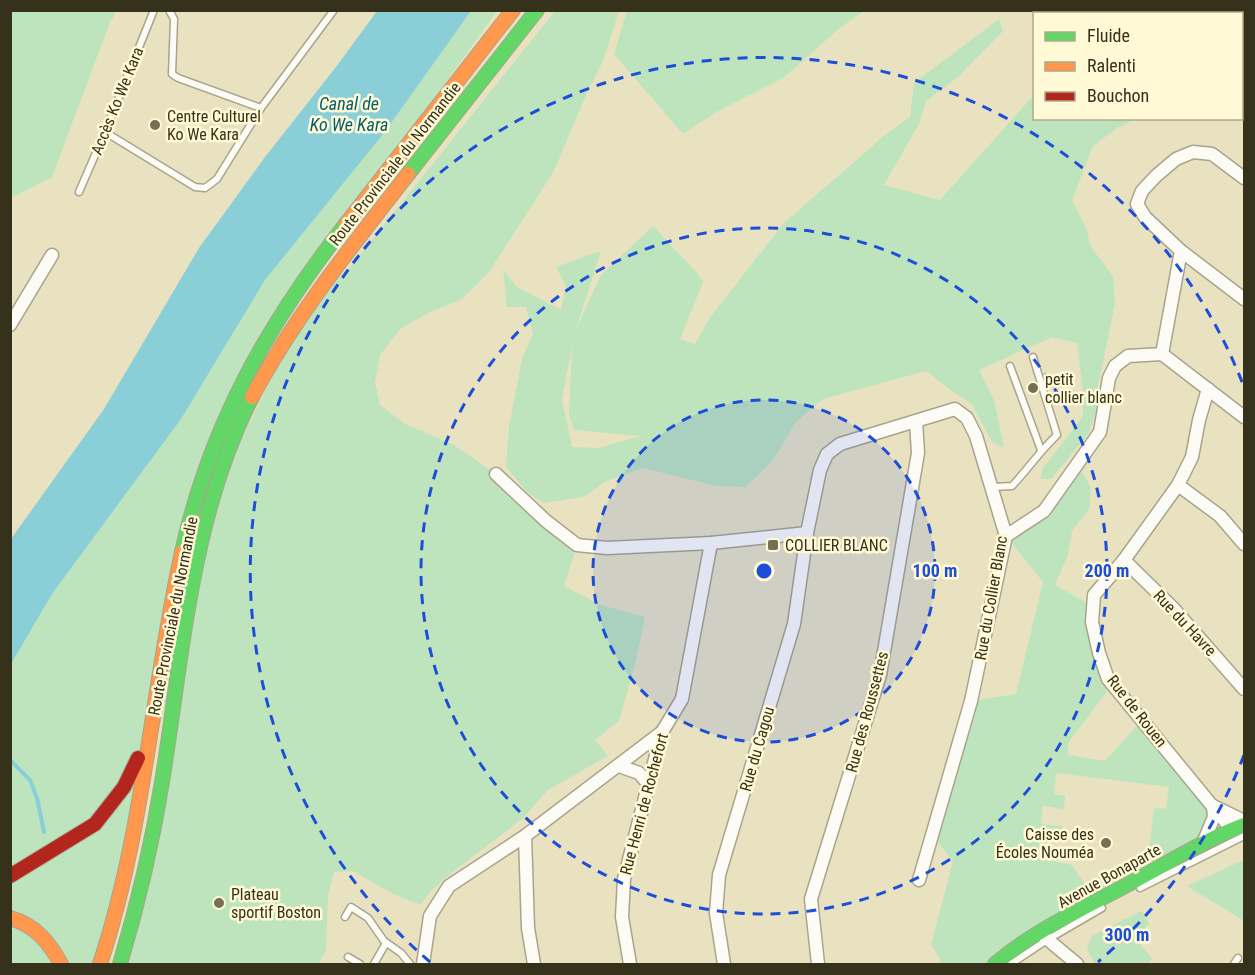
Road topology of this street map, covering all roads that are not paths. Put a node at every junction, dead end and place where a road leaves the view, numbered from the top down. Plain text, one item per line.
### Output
1 (154, 10) edge
2 (170, 10) edge
3 (333, 10) edge
4 (513, 10) edge
5 (537, 10) edge
6 (261, 108) junction
7 (105, 132) junction
8 (1245, 178) edge
9 (79, 192) dead end
10 (1181, 251) junction
11 (52, 255) dead end
12 (1245, 299) edge
13 (10, 325) edge
14 (1162, 354) junction
15 (1033, 357) dead end
16 (1010, 366) dead end
17 (1208, 389) junction
18 (1245, 417) edge
19 (916, 421) junction
20 (1041, 450) junction
21 (496, 474) dead end
22 (1178, 485) junction
23 (991, 487) junction
24 (807, 533) junction
25 (1006, 536) junction
26 (711, 543) junction
27 (1245, 544) edge
28 (1124, 560) junction
29 (1245, 689) edge
30 (662, 732) junction
31 (149, 733) junction
32 (619, 766) junction
33 (649, 785) junction
34 (1213, 806) junction
35 (1242, 828) edge
36 (525, 836) junction
37 (1203, 843) junction
38 (10, 876) edge
39 (919, 880) dead end
40 (1134, 891) dead end
41 (1113, 902) dead end
42 (345, 917) dead end
43 (10, 918) edge
44 (1043, 936) junction
45 (386, 943) junction
46 (348, 957) dead end
47 (1238, 958) dead end
48 (407, 963) edge
49 (61, 964) edge
50 (100, 964) edge
51 (120, 964) edge
52 (360, 964) edge
53 (374, 964) edge
54 (423, 964) edge
55 (534, 964) edge
56 (630, 964) edge
57 (724, 964) edge
58 (818, 964) edge
59 (995, 964) edge
60 (1011, 964) edge
61 (1077, 964) edge
62 (1234, 964) edge

1 - 7 lane, Accès Ko We Kara
2 - 6 lane
3 - 6 lane
4 - 31 main road, Route Provinciale du Normandie
5 - 51 main road, Route Provinciale du Normandie
6 - 7 lane
7 - 9 lane, Accès Ko We Kara
8 - 10 street
10 - 12 street
10 - 14 street
11 - 13 street
14 - 17 street
14 - 25 street
15 - 20 lane
16 - 20 lane
17 - 18 street
17 - 22 street, Rue de Rouen
19 - 23 street, Rue du Collier Blanc
19 - 24 street, Rue du Collier Blanc
19 - 58 street, Rue des Roussettes
20 - 23 lane
21 - 26 street
22 - 27 street
22 - 28 street, Rue de Rouen
23 - 25 street, Rue du Collier Blanc
24 - 26 street
24 - 57 street, Rue du Cagou
25 - 39 street, Rue du Collier Blanc
26 - 30 street, Rue Henri de Rochefort
28 - 29 street, Rue du Havre
28 - 34 street, Rue de Rouen
30 - 32 street
30 - 33 street, Rue Henri de Rochefort
31 - 38 main road
31 - 50 main road, Route Provinciale du Normandie
32 - 33 street
32 - 36 street
33 - 56 street, Rue Henri de Rochefort
34 - 35 street, Rue de Rouen
34 - 37 street
35 - 37 main road, Avenue Bonaparte
35 - 40 lane
36 - 54 street
36 - 55 street
37 - 44 main road, Avenue Bonaparte
41 - 44 lane
42 - 45 lane
43 - 49 main road
44 - 59 main road, Avenue Bonaparte
44 - 60 lane
44 - 61 street
45 - 48 lane
45 - 53 lane
46 - 52 lane
47 - 62 lane

